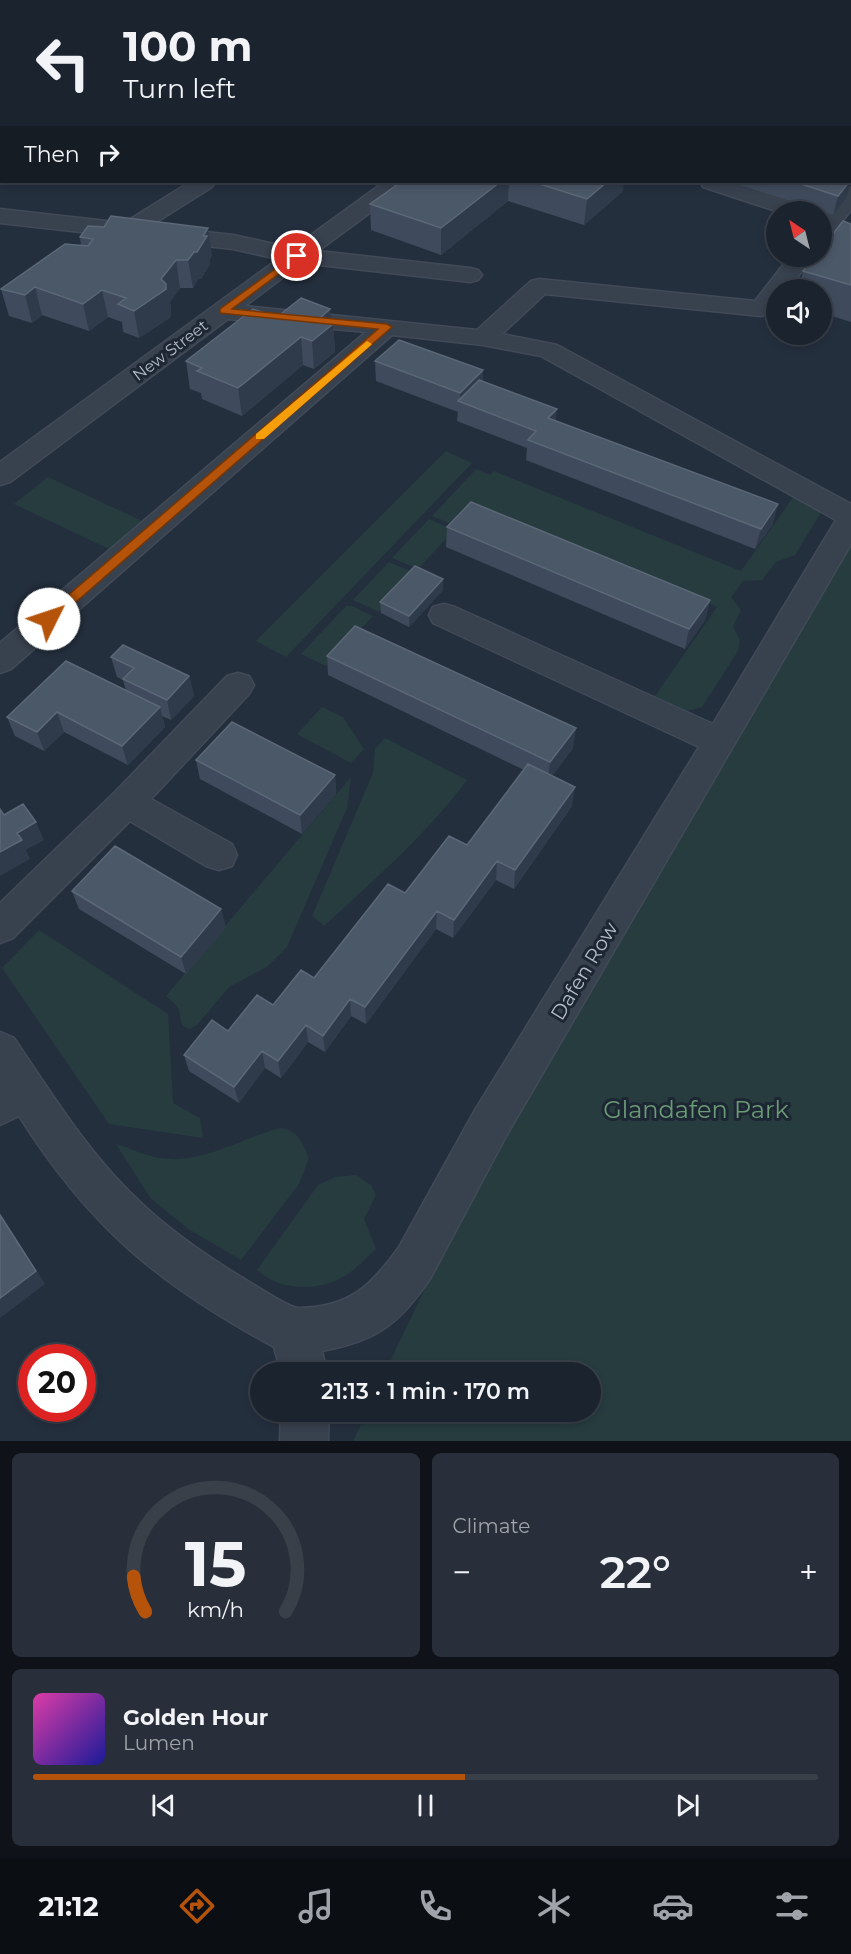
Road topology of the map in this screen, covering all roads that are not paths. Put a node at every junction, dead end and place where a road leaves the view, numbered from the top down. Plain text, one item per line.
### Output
1 (202, 183) edge
2 (396, 183) edge
3 (714, 183) edge
4 (851, 195) edge
5 (769, 201) edge
6 (0, 216) edge
7 (832, 224) edge
8 (127, 231) junction
9 (297, 256) junction
10 (793, 267) edge
11 (470, 275) dead end
12 (223, 311) junction
13 (387, 327) junction
14 (483, 338) junction
15 (0, 476) edge
16 (851, 517) edge
17 (444, 615) dead end
18 (0, 661) edge
19 (238, 685) dead end
20 (720, 742) junction
21 (127, 802) junction
22 (219, 855) dead end
23 (0, 927) edge
24 (0, 1051) edge
25 (12, 1096) edge
26 (299, 1352) edge
27 (305, 1422) edge
28 (304, 1441) edge

1 - 8 street
2 - 9 street, New Street
3 - 5 street
4 - 7 street
6 - 8 street
8 - 9 street
9 - 11 street
9 - 12 street, New Street
10 - 14 street
12 - 13 street
12 - 15 street, New Street
13 - 14 street
13 - 18 street
14 - 16 street
16 - 20 street, Dafen Row
17 - 20 street
19 - 21 street
20 - 26 street, Dafen Row
21 - 22 street
21 - 23 street
24 - 25 street
25 - 26 street
27 - 28 street

